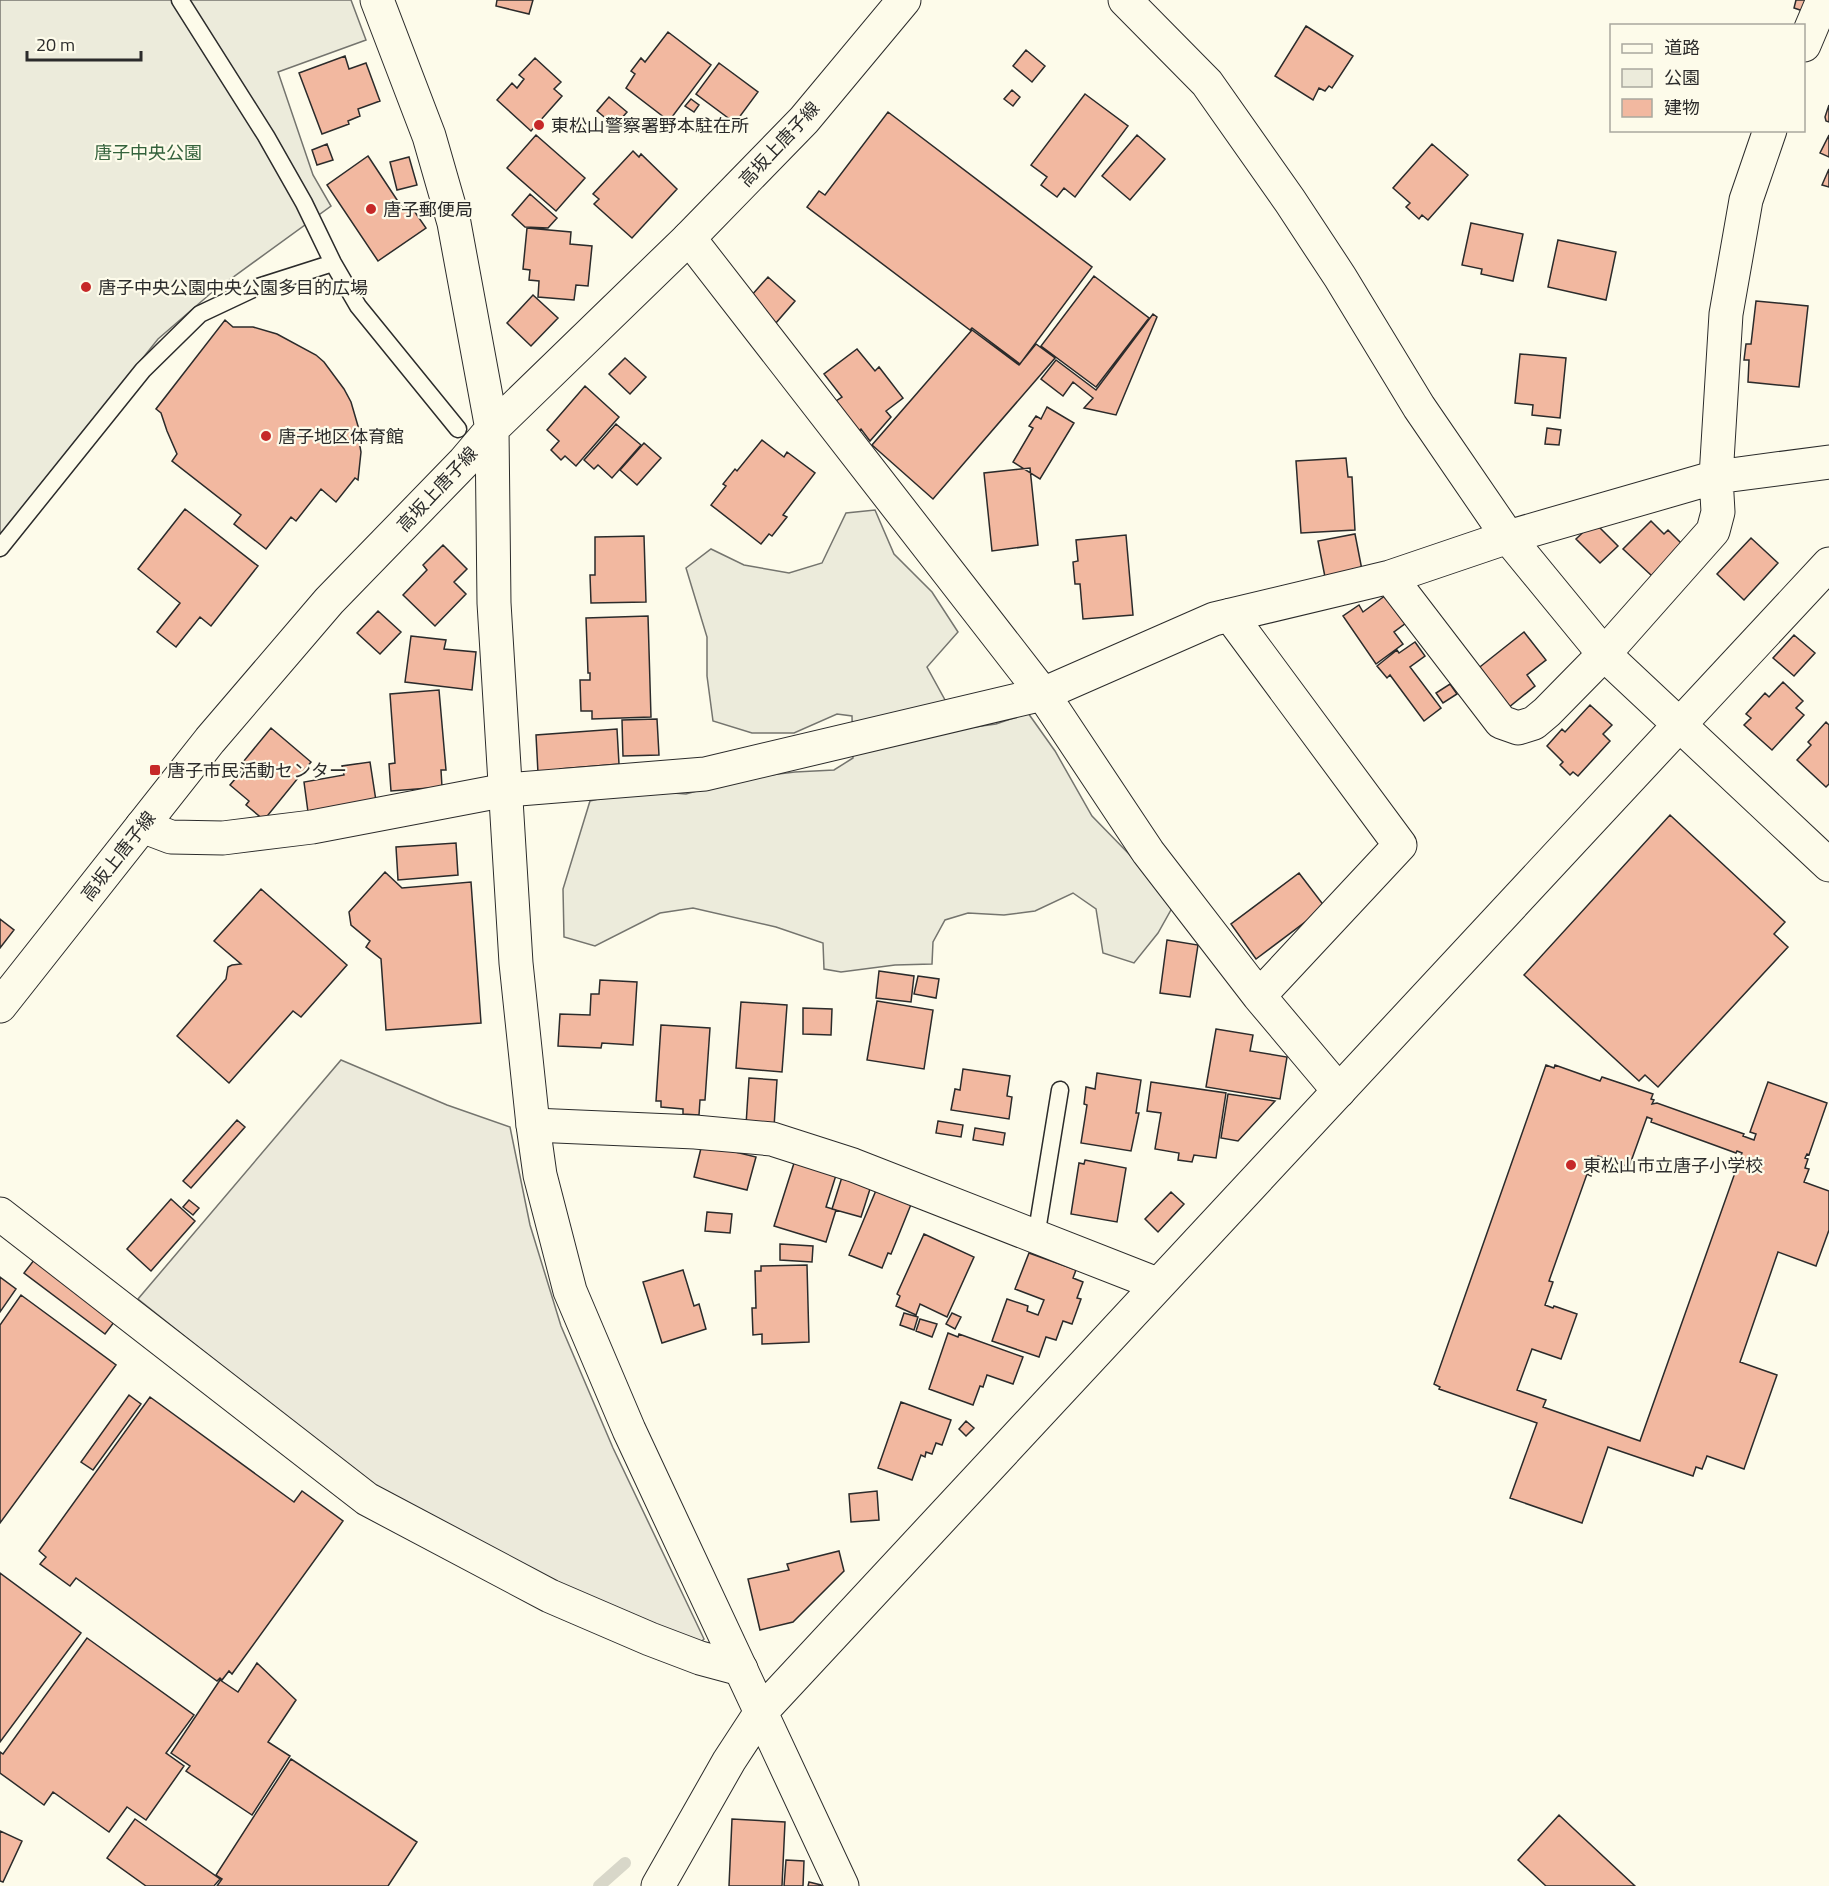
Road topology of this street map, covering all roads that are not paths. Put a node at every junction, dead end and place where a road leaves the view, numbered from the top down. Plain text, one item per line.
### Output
1 (180, 0) edge
2 (377, 0) edge
3 (904, 0) edge
4 (1125, 0) edge
5 (1823, 0) edge
6 (1805, 40) edge
7 (1769, 132) edge
8 (689, 238) junction
9 (333, 262) junction
10 (458, 429) dead end
11 (492, 429) junction
12 (1829, 462) edge
13 (1716, 477) junction
14 (1508, 537) junction
15 (0, 549) edge
16 (1829, 564) edge
17 (1390, 577) junction
18 (1230, 615) junction
19 (1604, 654) junction
20 (1043, 694) junction
21 (1679, 724) junction
22 (506, 790) junction
23 (142, 826) junction
24 (1829, 865) edge
25 (1258, 996) junction
26 (0, 1006) edge
27 (1060, 1090) dead end
28 (1339, 1091) junction
29 (533, 1125) junction
30 (0, 1214) edge
31 (1036, 1237) junction
32 (1157, 1284) junction
33 (741, 1669) junction
34 (761, 1712) junction
35 (658, 1886) edge
36 (842, 1886) edge

1 - 9 lane
2 - 11 street
3 - 8 street, 高坂上唐子線
4 - 14 street
5 - 6 street
7 - 13 street
8 - 11 street, 高坂上唐子線
8 - 20 street
9 - 10 lane
9 - 15 lane
11 - 22 street
11 - 23 street, 高坂上唐子線
12 - 13 street
13 - 14 street
13 - 19 street
14 - 17 street
14 - 19 street
16 - 21 street
17 - 18 street
17 - 19 street
18 - 20 street
18 - 25 street
19 - 21 street
20 - 22 street
20 - 25 street
21 - 24 street
21 - 28 street
22 - 23 street
22 - 29 street
23 - 26 street, 高坂上唐子線
25 - 28 street
27 - 31 lane
28 - 32 street
29 - 31 street
29 - 33 street
30 - 33 street
31 - 32 street
32 - 34 street
33 - 34 street
34 - 35 street
34 - 36 street

